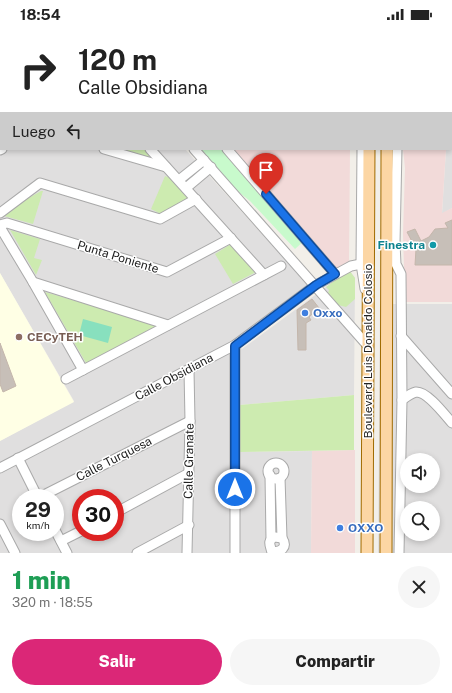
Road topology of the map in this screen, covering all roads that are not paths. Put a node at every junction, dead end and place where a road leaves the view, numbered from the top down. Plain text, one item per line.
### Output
1 (108, 150) edge
2 (151, 150) edge
3 (195, 150) edge
4 (228, 150) edge
5 (362, 150) edge
6 (369, 150) edge
7 (386, 150) edge
8 (397, 150) edge
9 (204, 160) junction
10 (167, 167) junction
11 (211, 167) junction
12 (179, 180) junction
13 (186, 188) junction
14 (196, 199) junction
15 (0, 213) edge
16 (0, 226) edge
17 (231, 238) junction
18 (361, 264) junction
19 (281, 266) dead end
20 (335, 274) junction
21 (264, 275) junction
22 (33, 282) junction
23 (316, 285) junction
24 (368, 312) junction
25 (168, 325) junction
26 (401, 336) junction
27 (235, 346) junction
28 (368, 346) junction
29 (83, 370) junction
30 (188, 370) junction
31 (66, 379) dead end
32 (452, 394) edge
33 (402, 400) junction
34 (190, 421) junction
35 (452, 423) edge
36 (18, 458) junction
37 (0, 468) edge
38 (189, 473) junction
39 (270, 475) junction
40 (280, 478) junction
41 (34, 489) edge
42 (56, 489) edge
43 (124, 508) edge
44 (0, 524) edge
45 (189, 525) junction
46 (271, 538) junction
47 (282, 538) junction
48 (61, 541) edge
49 (276, 552) edge
50 (15, 553) edge
51 (67, 553) edge
52 (137, 553) edge
53 (187, 553) edge
54 (235, 553) edge
55 (367, 553) edge
56 (386, 553) edge
57 (399, 553) edge

1 - 10 street
2 - 10 street
3 - 9 street
4 - 20 street
5 - 18 street
6 - 24 main road, Boulevard Luis Donaldo Colosio
7 - 56 main road, Boulevard Luis Donaldo Colosio
8 - 26 street
9 - 11 street
9 - 12 street
10 - 12 street
11 - 13 street
11 - 23 street
12 - 13 street
13 - 14 street
14 - 15 street
14 - 17 street
16 - 17 street, Punta Poniente
16 - 22 street, Punta Poniente
17 - 21 street
18 - 20 street, Calle Obsidiana
18 - 24 street
19 - 21 street
20 - 23 street, Calle Obsidiana
21 - 25 street
22 - 25 street
22 - 29 street, Punta Poniente
23 - 27 street, Calle Obsidiana
23 - 28 street
24 - 28 main road, Boulevard Luis Donaldo Colosio
25 - 29 street
26 - 32 street
26 - 33 street
27 - 30 street, Calle Obsidiana
27 - 54 street
28 - 55 main road, Boulevard Luis Donaldo Colosio
29 - 31 street
30 - 34 street, Calle Granate
30 - 36 street, Calle Obsidiana
33 - 35 street
33 - 57 street
34 - 38 street, Calle Granate
34 - 42 street, Calle Turquesa
36 - 37 street, Calle Obsidiana
36 - 41 street
38 - 43 street
38 - 45 street, Calle Granate
39 - 40 street
39 - 40 street
39 - 46 street
40 - 47 street
44 - 50 street
45 - 52 street
45 - 53 street, Calle Granate
46 - 47 street
46 - 49 street
47 - 49 street
48 - 51 street

